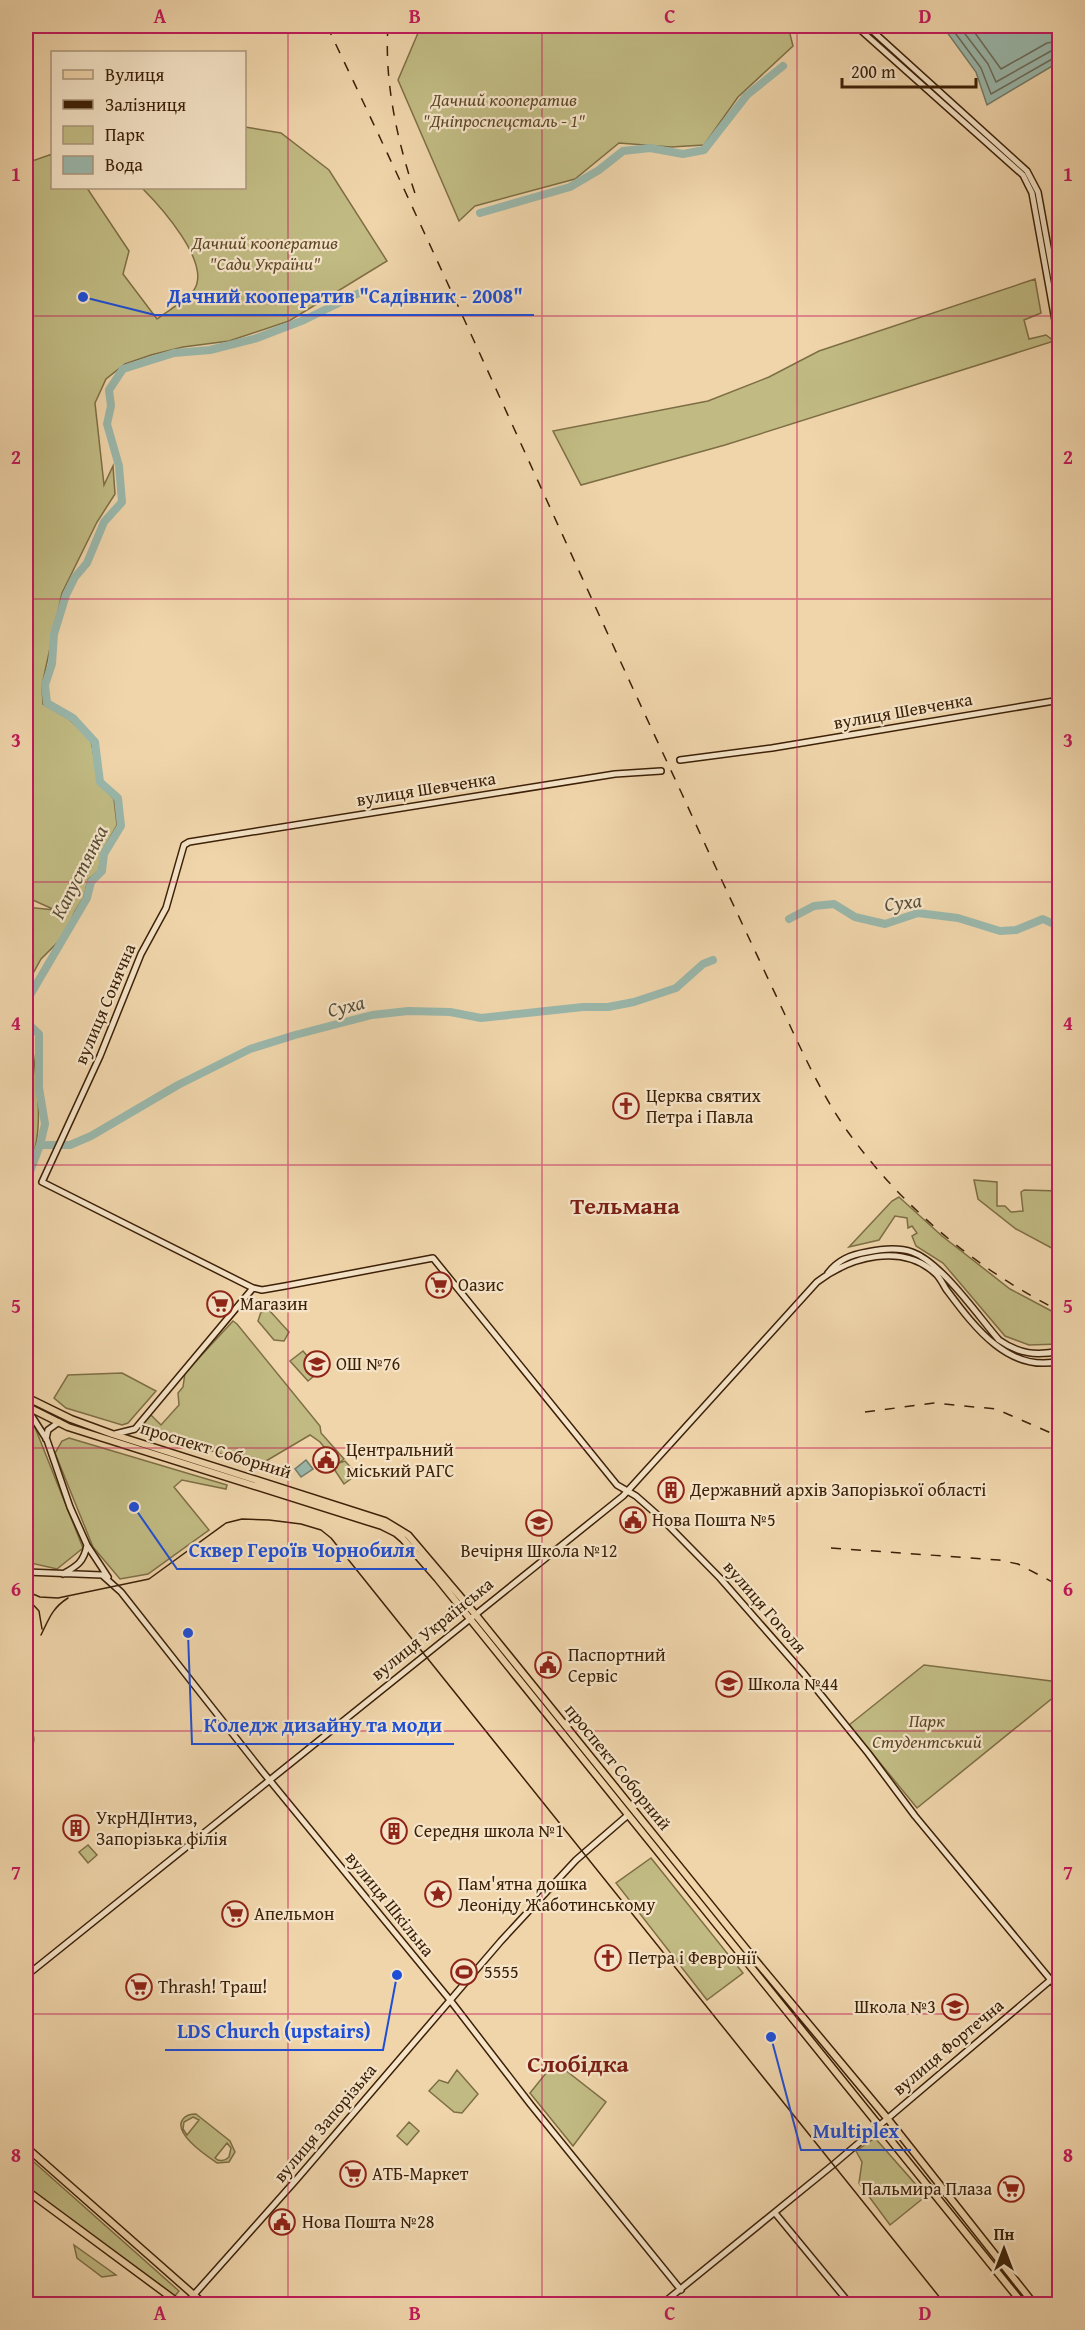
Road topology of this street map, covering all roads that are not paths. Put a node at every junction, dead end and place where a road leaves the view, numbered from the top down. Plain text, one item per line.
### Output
1 (856, 26) edge
2 (867, 26) edge
3 (1025, 173) junction
4 (1059, 313) edge
5 (1059, 337) edge
6 (1059, 348) edge
7 (1059, 700) edge
8 (681, 760) dead end
9 (661, 771) dead end
10 (195, 842) joint
11 (827, 1275) junction
12 (253, 1288) junction
13 (1059, 1351) edge
14 (1059, 1361) edge
15 (27, 1398) edge
16 (26, 1407) edge
17 (59, 1422) junction
18 (135, 1429) junction
19 (112, 1434) junction
20 (46, 1440) junction
21 (143, 1443) junction
22 (627, 1491) junction
23 (87, 1545) junction
24 (26, 1572) edge
25 (61, 1574) junction
26 (110, 1581) junction
27 (476, 1614) junction
28 (469, 1619) junction
29 (547, 1703) junction
30 (541, 1708) junction
31 (269, 1780) junction
32 (631, 1813) junction
33 (1059, 1972) edge
34 (26, 1976) edge
35 (1051, 1980) junction
36 (1059, 1991) edge
37 (450, 2000) junction
38 (887, 2118) junction
39 (879, 2125) junction
40 (26, 2147) edge
41 (26, 2190) edge
42 (775, 2213) junction
43 (681, 2290) junction
44 (194, 2295) junction
45 (180, 2304) edge
46 (190, 2304) edge
47 (204, 2304) edge
48 (662, 2304) edge
49 (850, 2304) edge
50 (1023, 2304) edge
51 (1034, 2304) edge

1 - 3 street
2 - 3 street
3 - 4 street
3 - 5 street
5 - 6 street
7 - 8 street, вулиця Шевченка
9 - 10 street, вулиця Шевченка
10 - 12 street, вулиця Сонячна
11 - 13 street, вулиця Українська
11 - 14 street, вулиця Українська
11 - 22 street, вулиця Українська
12 - 18 street
12 - 22 street, вулиця Гоголя
15 - 19 main road, проспект Соборний
16 - 17 main road, проспект Соборний
16 - 20 street
17 - 20 street
17 - 28 main road, проспект Соборний
18 - 19 street
18 - 21 street
19 - 21 main road, проспект Соборний
20 - 23 street
21 - 27 main road, проспект Соборний
22 - 27 street, вулиця Українська
22 - 35 street, вулиця Гоголя
23 - 25 street
23 - 26 street, вулиця Шкільна
24 - 25 street
25 - 26 street
26 - 31 street, вулиця Шкільна
27 - 28 street, вулиця Українська
27 - 29 main road, проспект Соборний
28 - 30 main road, проспект Соборний
28 - 31 street, вулиця Українська
29 - 30 main road
29 - 32 main road, проспект Соборний
30 - 32 main road, проспект Соборний
31 - 34 street, вулиця Українська
31 - 37 street, вулиця Шкільна
32 - 37 street, вулиця Запорізька
32 - 38 main road, проспект Соборний
32 - 39 main road, проспект Соборний
33 - 35 street, вулиця Фортечна
35 - 36 street, вулиця Гоголя
35 - 38 street, вулиця Фортечна
37 - 43 street, вулиця Шкільна
37 - 44 street, вулиця Запорізька
38 - 39 street, вулиця Фортечна
38 - 51 main road, проспект Соборний
39 - 42 street, вулиця Фортечна
39 - 50 main road, проспект Соборний
40 - 44 main road
41 - 45 main road
42 - 43 street, вулиця Фортечна
42 - 49 street
43 - 48 street, вулиця Фортечна
44 - 46 street, вулиця Запорізька
44 - 47 main road

